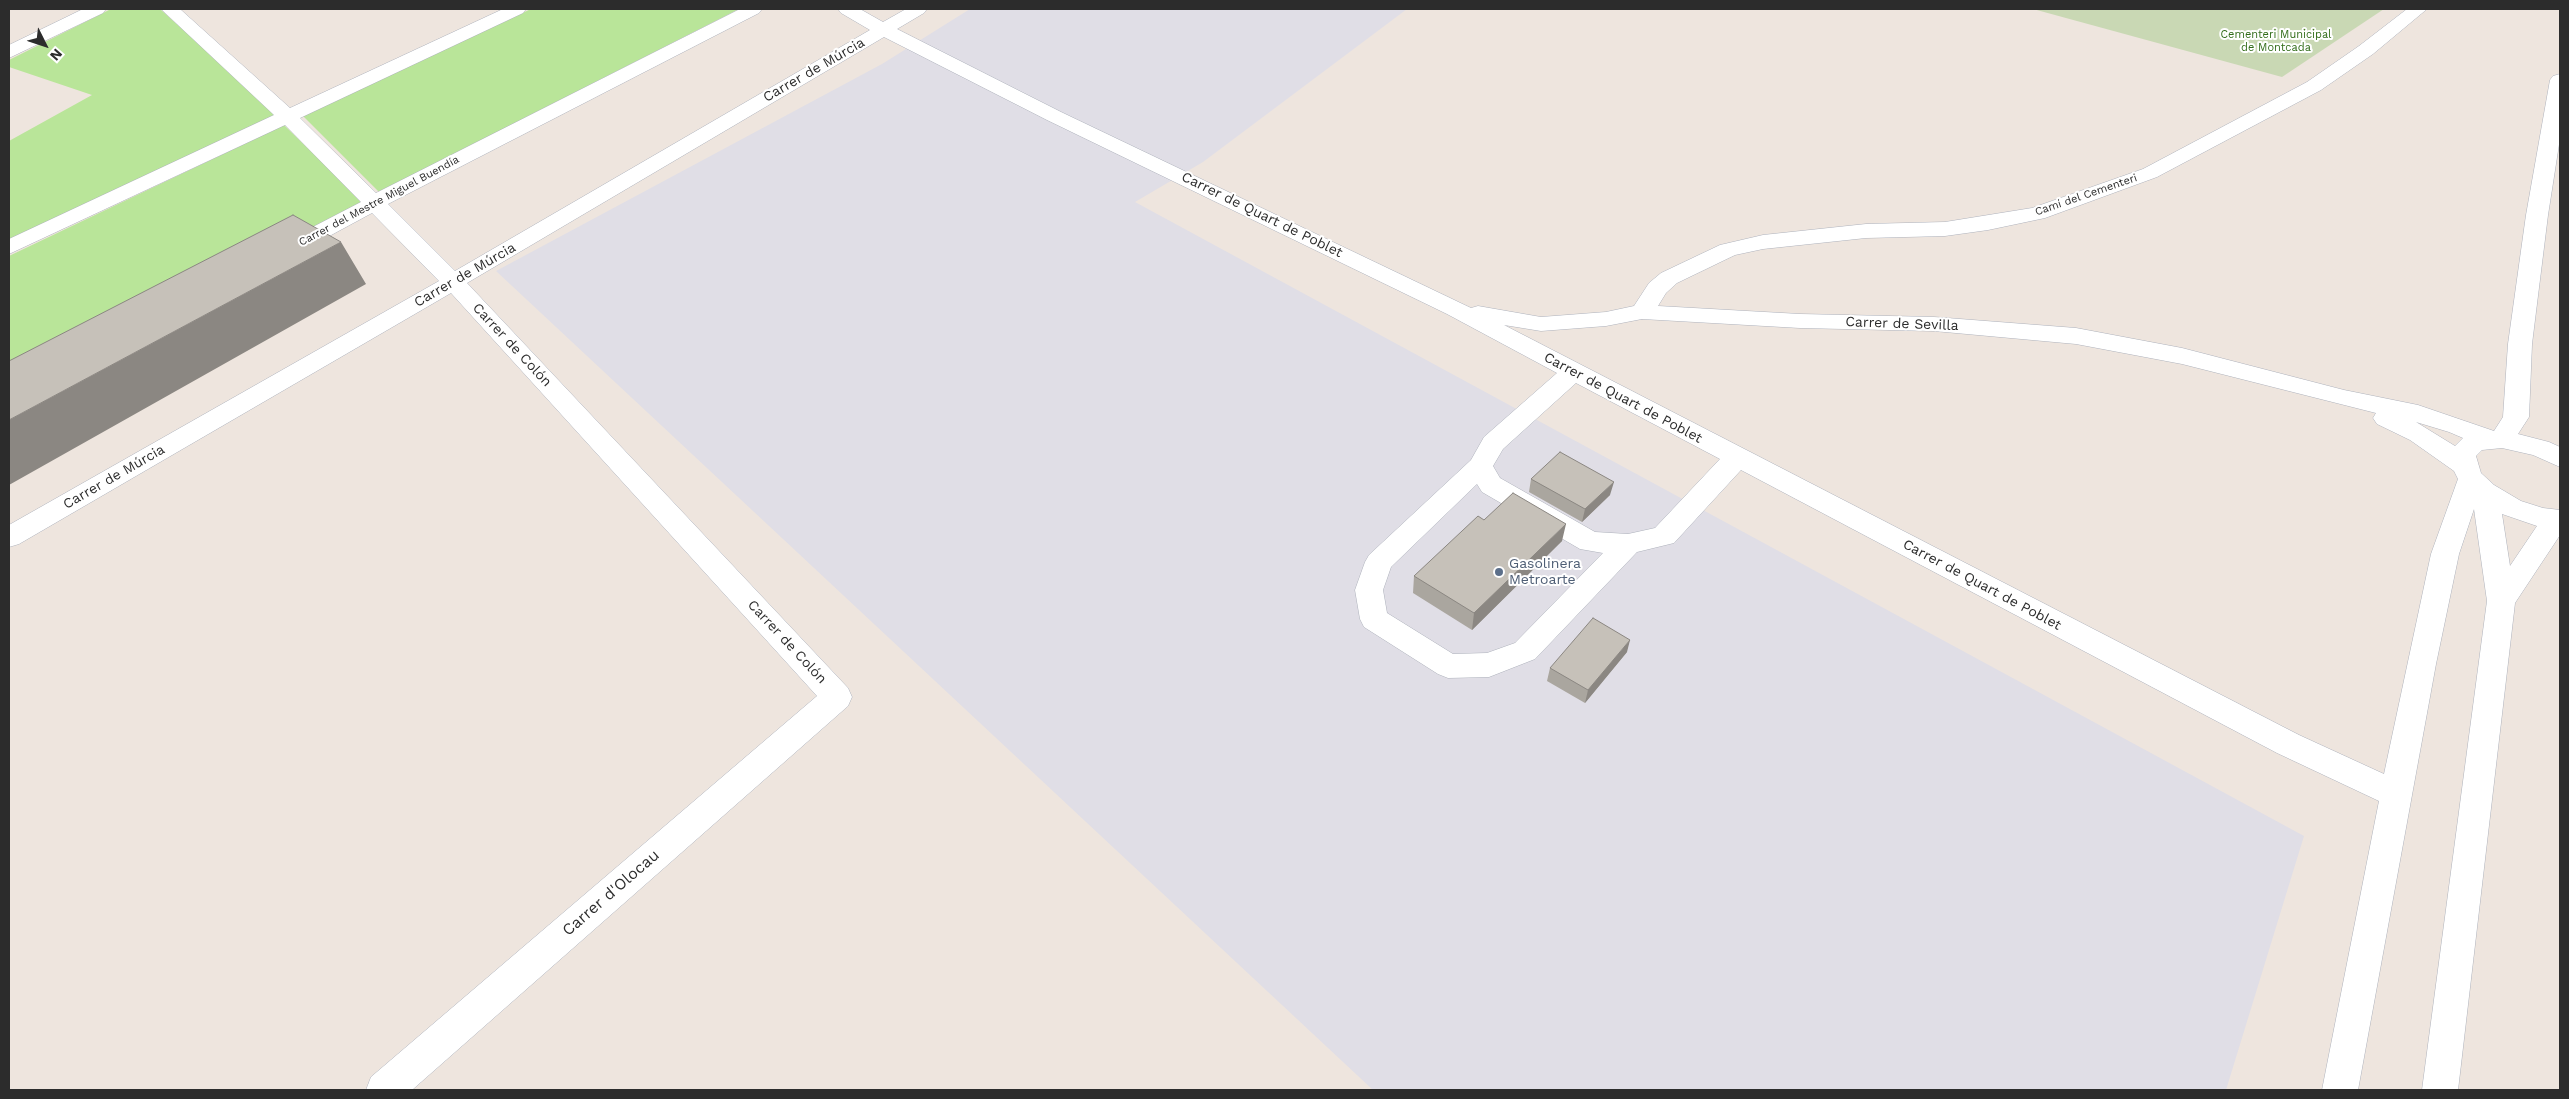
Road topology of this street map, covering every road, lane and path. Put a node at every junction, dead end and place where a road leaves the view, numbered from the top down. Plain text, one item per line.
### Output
1 (97, 9) edge
2 (170, 9) edge
3 (518, 9) edge
4 (753, 9) edge
5 (847, 9) edge
6 (918, 9) edge
7 (2418, 9) edge
8 (882, 29) junction
9 (9, 52) edge
10 (2560, 80) edge
11 (288, 117) junction
12 (376, 202) junction
13 (9, 247) edge
14 (271, 258) edge
15 (454, 282) junction
16 (1455, 309) junction
17 (1642, 312) junction
18 (1573, 372) junction
19 (2344, 398) junction
20 (2496, 439) junction
21 (1737, 457) junction
22 (2560, 458) edge
23 (1480, 466) junction
24 (2474, 479) junction
25 (2558, 520) edge
26 (9, 537) edge
27 (1628, 544) junction
28 (2501, 601) junction
29 (838, 696) joint
30 (2396, 794) junction
31 (384, 1090) edge
32 (2340, 1090) edge
33 (2440, 1090) edge

1 - 9 street
2 - 11 street, Carrer de Colón
3 - 11 street
4 - 12 street, Carrer del Mestre Miguel Buendía
5 - 8 street, Carrer de Quart de Poblet
6 - 8 street, Carrer de Múrcia
7 - 17 street, Camí del Cementeri
8 - 15 street, Carrer de Múrcia
8 - 16 street, Carrer de Quart de Poblet
10 - 20 street
11 - 12 street, Carrer de Colón
11 - 13 street
12 - 14 street, Carrer del Mestre Miguel Buendía
12 - 15 street, Carrer de Colón
15 - 26 street, Carrer de Múrcia
15 - 29 street, Carrer de Colón
16 - 17 street, Carrer de Sevilla
16 - 18 street, Carrer de Quart de Poblet
17 - 19 street, Carrer de Sevilla
18 - 21 street, Carrer de Quart de Poblet
18 - 23 street
19 - 20 street, Carrer de Sevilla
19 - 24 street, Carrer de Sevilla
20 - 22 street, Carrer de Sevilla
20 - 24 street
21 - 27 street
21 - 30 street, Carrer de Quart de Poblet
23 - 27 street
23 - 27 street
24 - 25 street, Carrer de Sevilla
24 - 28 street
24 - 30 street
25 - 28 street
28 - 33 street
29 - 31 street, Carrer d'Olocau
30 - 32 street

